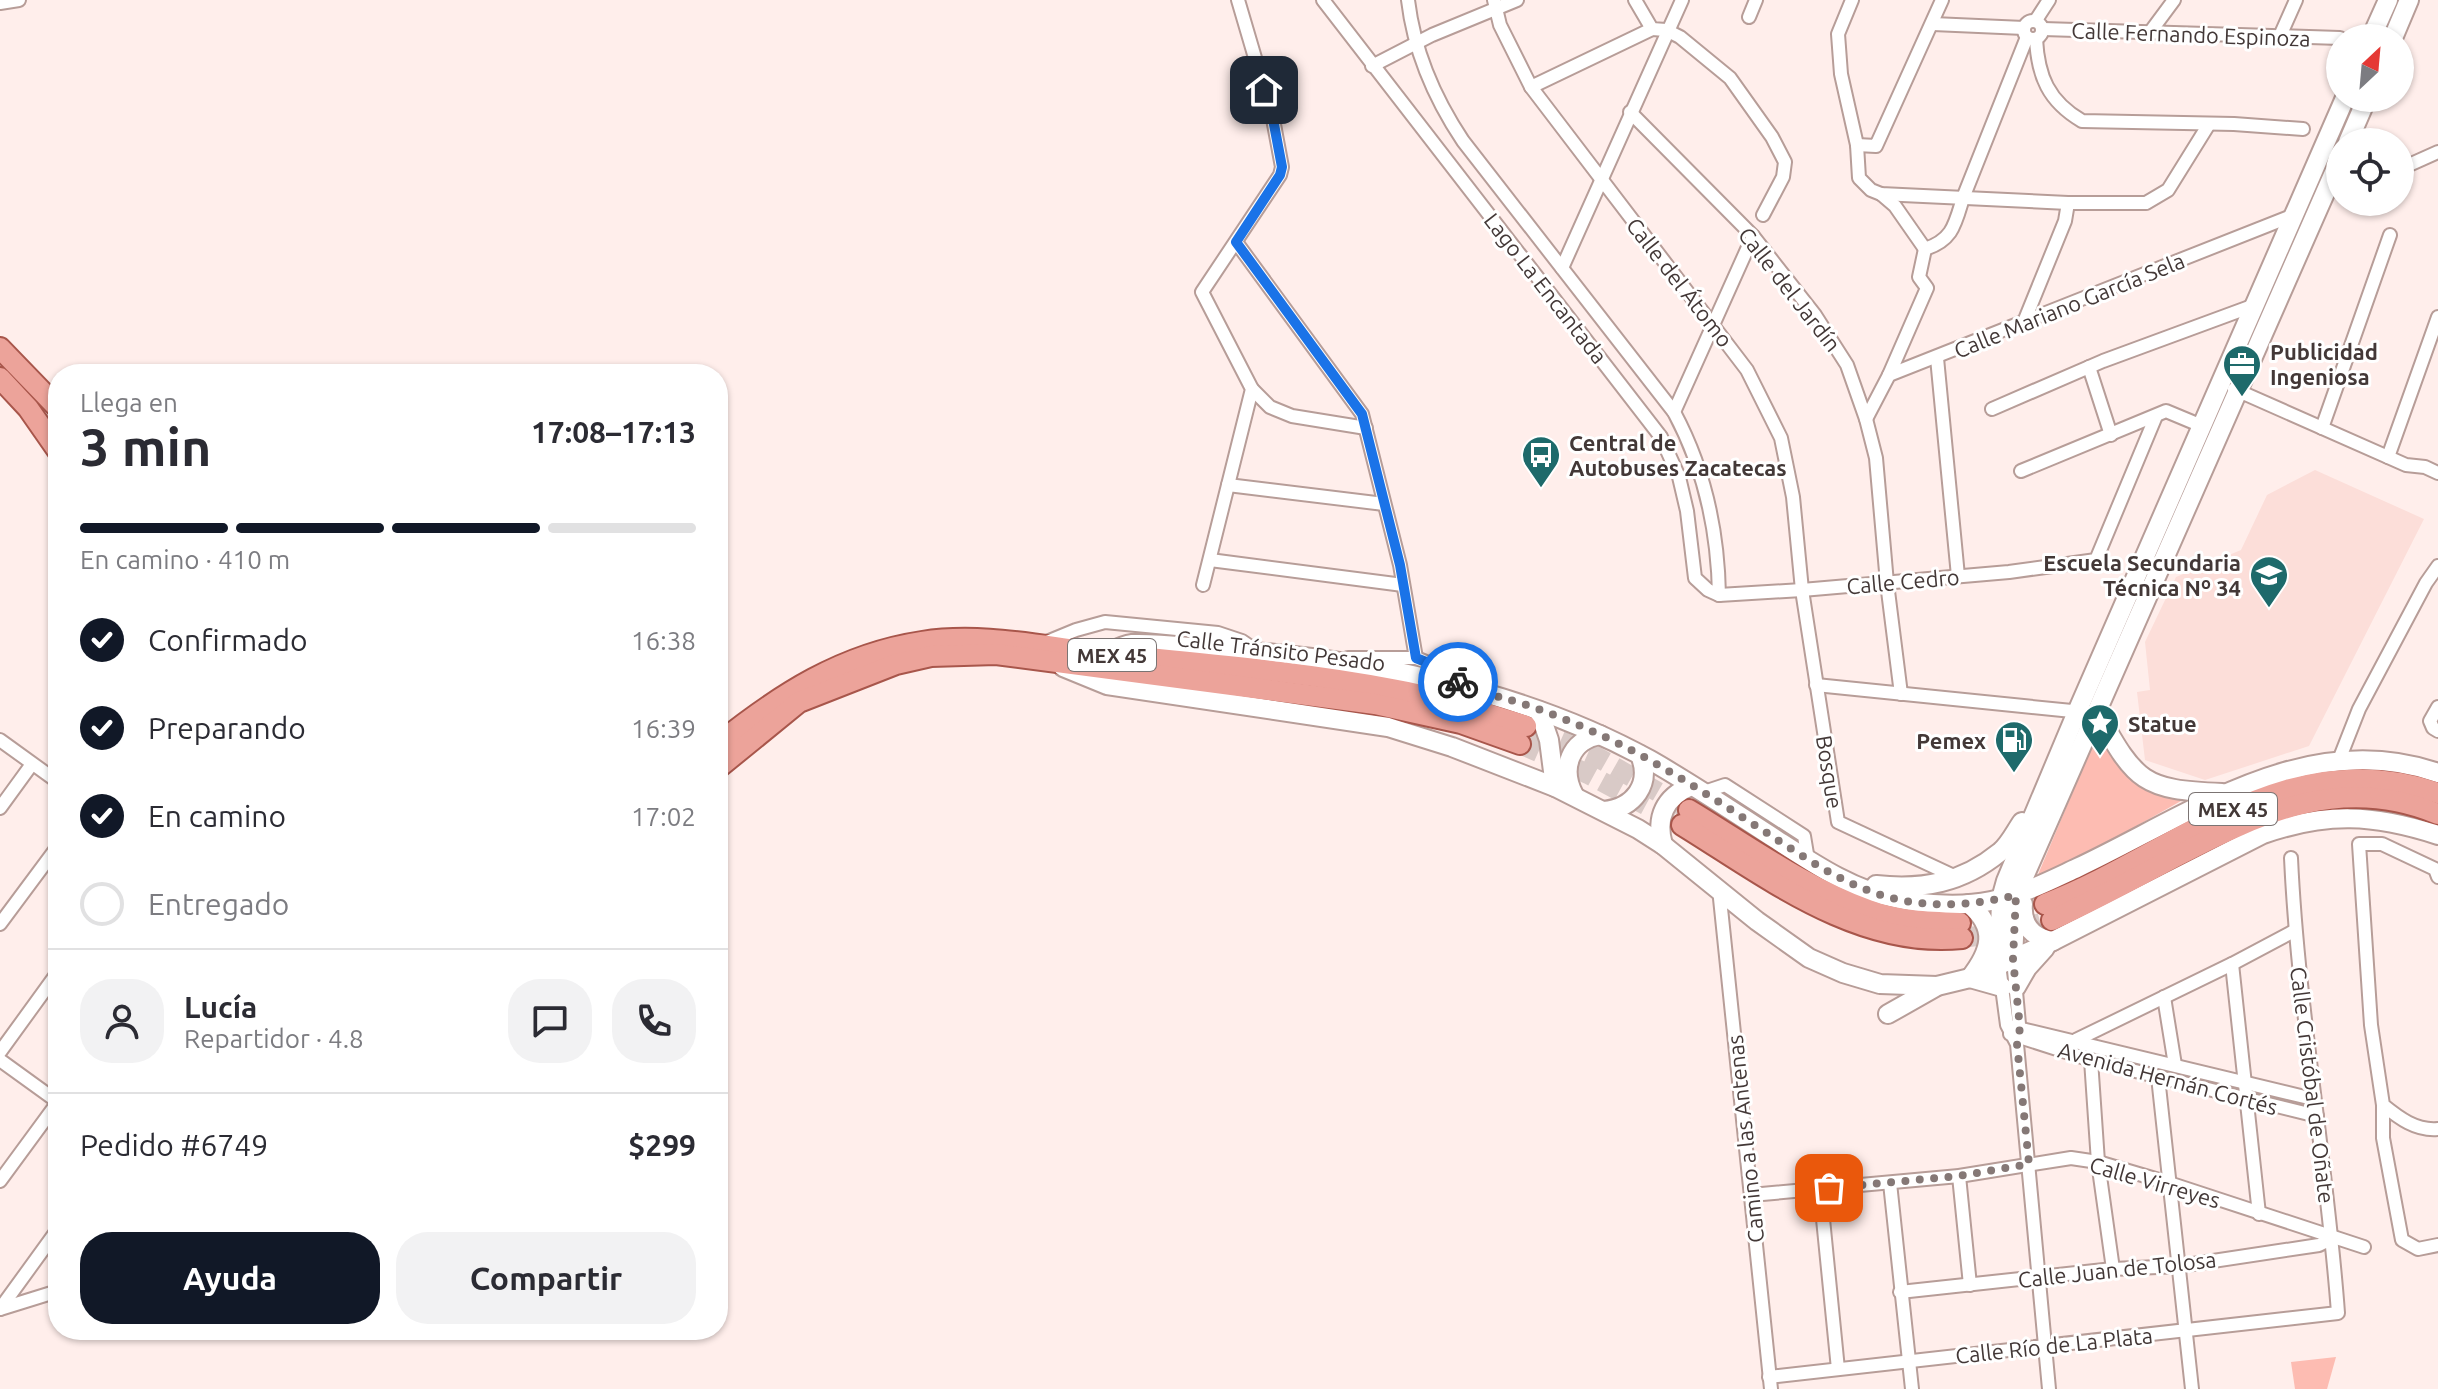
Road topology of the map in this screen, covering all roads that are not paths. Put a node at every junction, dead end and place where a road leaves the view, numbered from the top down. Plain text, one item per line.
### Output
1 (19, 0) edge
2 (1238, 0) edge
3 (1323, 0) edge
4 (1408, 0) edge
5 (1517, 0) edge
6 (1635, 0) edge
7 (1682, 0) edge
8 (1756, 0) edge
9 (1852, 0) edge
10 (1942, 0) edge
11 (2049, 0) edge
12 (2174, 0) edge
13 (2296, 0) edge
14 (2388, 0) edge
15 (2409, 0) edge
16 (0, 3) edge
17 (1494, 5) edge
18 (1749, 17) dead end
19 (1933, 24) junction
20 (2377, 24) edge
21 (2399, 24) edge
22 (1652, 29) junction
23 (1666, 30) junction
24 (2033, 31) junction
25 (2151, 31) junction
26 (2280, 36) junction
27 (2326, 38) edge
28 (1416, 43) junction
29 (1372, 66) junction
30 (1531, 87) junction
31 (1630, 112) junction
32 (2339, 112) edge
33 (2209, 124) junction
34 (2303, 129) dead end
35 (1857, 145) junction
36 (2438, 152) edge
37 (2414, 163) edge
38 (1602, 181) junction
39 (1881, 194) junction
40 (1963, 198) junction
41 (2068, 203) junction
42 (2326, 204) edge
43 (1763, 215) dead end
44 (2294, 215) junction
45 (2390, 235) dead end
46 (1753, 236) junction
47 (1537, 238) junction
48 (1236, 242) junction
49 (1925, 249) junction
50 (1518, 253) junction
51 (1562, 268) junction
52 (2255, 305) junction
53 (2438, 317) edge
54 (2024, 322) junction
55 (1714, 326) junction
56 (0, 348) edge
57 (1937, 358) junction
58 (2089, 367) junction
59 (1889, 375) junction
60 (0, 378) edge
61 (2221, 383) junction
62 (1252, 389) junction
63 (2239, 392) junction
64 (48, 397) edge
65 (1992, 409) dead end
66 (1674, 412) junction
67 (2156, 416) junction
68 (1866, 419) junction
69 (2202, 426) junction
70 (1366, 428) junction
71 (2322, 428) junction
72 (2111, 435) junction
73 (48, 437) edge
74 (2388, 457) junction
75 (2021, 471) dead end
76 (2438, 473) edge
77 (1228, 485) junction
78 (1384, 504) junction
79 (1210, 560) junction
80 (2438, 566) edge
81 (1958, 576) junction
82 (1887, 583) junction
83 (1203, 585) dead end
84 (1403, 585) junction
85 (1802, 590) junction
86 (1719, 595) junction
87 (1258, 651) junction
88 (1045, 653) junction
89 (1105, 654) junction
90 (1416, 658) junction
91 (1317, 660) junction
92 (1816, 685) junction
93 (1464, 688) junction
94 (1901, 694) junction
95 (2438, 707) edge
96 (2077, 712) junction
97 (2098, 714) junction
98 (2434, 726) edge
99 (1528, 727) junction
100 (1600, 735) junction
101 (728, 736) edge
102 (0, 740) edge
103 (1640, 755) junction
104 (728, 760) edge
105 (2339, 760) junction
106 (32, 764) junction
107 (2438, 773) edge
108 (48, 775) edge
109 (1555, 787) junction
110 (1698, 789) junction
111 (2225, 793) junction
112 (2438, 793) edge
113 (1574, 795) junction
114 (2040, 797) junction
115 (0, 808) edge
116 (1604, 811) junction
117 (2438, 814) edge
118 (1686, 818) tunnel mouth
119 (2438, 835) edge
120 (1663, 845) junction
121 (2291, 858) dead end
122 (48, 859) edge
123 (2437, 872) edge
124 (1959, 878) junction
125 (1846, 880) junction
126 (1719, 889) junction
127 (2030, 901) junction
128 (1969, 904) junction
129 (0, 924) edge
130 (1961, 930) tunnel mouth
131 (2294, 931) junction
132 (2053, 941) junction
133 (2006, 962) junction
134 (2232, 964) junction
135 (1970, 978) junction
136 (48, 986) edge
137 (1937, 986) junction
138 (2009, 987) junction
139 (2164, 997) junction
140 (1888, 1014) dead end
141 (2015, 1034) junction
142 (2076, 1040) junction
143 (0, 1052) edge
144 (0, 1060) edge
145 (2091, 1060) junction
146 (2175, 1065) junction
147 (2158, 1077) junction
148 (2246, 1083) junction
149 (48, 1095) edge
150 (2247, 1099) junction
151 (2313, 1099) junction
152 (2383, 1105) junction
153 (48, 1116) edge
154 (2317, 1116) junction
155 (2438, 1129) edge
156 (2098, 1162) junction
157 (2029, 1164) junction
158 (1959, 1176) junction
159 (0, 1181) edge
160 (1890, 1183) junction
161 (2169, 1183) junction
162 (1820, 1189) junction
163 (1751, 1195) junction
164 (2259, 1214) junction
165 (2333, 1238) junction
166 (48, 1243) edge
167 (2438, 1245) edge
168 (2364, 1247) dead end
169 (2180, 1266) junction
170 (2113, 1269) junction
171 (2038, 1277) junction
172 (1970, 1285) junction
173 (1900, 1292) junction
174 (48, 1294) edge
175 (0, 1309) edge
176 (2338, 1313) joint
177 (2185, 1330) junction
178 (2045, 1346) junction
179 (1909, 1361) junction
180 (1838, 1369) junction
181 (1770, 1383) edge
182 (1912, 1389) edge
183 (2049, 1389) edge
184 (2192, 1389) edge

1 - 16 street
2 - 48 street
3 - 29 street, Lago La Encantada
4 - 28 street
5 - 17 street
6 - 22 street
7 - 23 street
8 - 18 street
9 - 35 street
10 - 19 street
11 - 24 street
12 - 25 street
13 - 26 street
14 - 20 street
15 - 21 street
17 - 28 street
17 - 30 street, Calle del Átomo
19 - 24 street, Calle Fernando Espinoza
19 - 35 street
22 - 23 street
22 - 30 street
23 - 31 street
23 - 43 street
24 - 25 street, Calle Fernando Espinoza
24 - 33 street
24 - 40 street
25 - 26 street, Calle Fernando Espinoza
26 - 27 street, Calle Fernando Espinoza
28 - 29 street
28 - 47 street
29 - 50 street, Lago La Encantada
30 - 38 street, Calle del Átomo
31 - 38 street
31 - 46 street, Calle del Jardín
32 - 44 street
33 - 34 street
33 - 41 street
35 - 39 street
36 - 37 street
38 - 51 street
38 - 55 street, Calle del Átomo
39 - 40 street
39 - 49 street
40 - 41 street
40 - 49 street
41 - 54 street
42 - 63 street
44 - 52 street
44 - 54 street, Calle Mariano García Sela
45 - 71 street
46 - 55 street
46 - 68 street, Calle del Jardín
47 - 50 street
47 - 51 street
48 - 62 street
48 - 70 street
49 - 59 street
50 - 86 street, Lago La Encantada
51 - 66 street
52 - 58 street
52 - 61 street
53 - 74 street
54 - 57 street, Calle Mariano García Sela
55 - 66 street
55 - 85 street, Calle del Átomo
56 - 64 main road
57 - 59 street, Calle Mariano García Sela
57 - 81 street
58 - 65 street
58 - 72 street
59 - 68 street
60 - 73 main road
61 - 63 street
61 - 69 street
62 - 70 street
62 - 77 street
63 - 71 street
63 - 97 street
66 - 86 street
67 - 69 street
67 - 72 street
67 - 81 street, Calle Cedro
68 - 82 street, Calle del Jardín
69 - 96 street
70 - 78 street
71 - 74 street
72 - 75 street
74 - 76 street
77 - 78 street
77 - 79 street
78 - 84 street
79 - 83 street
79 - 84 street
80 - 105 street
81 - 82 street, Calle Cedro
82 - 85 street, Calle Cedro
82 - 94 street, Calle del Jardín
84 - 90 street
85 - 86 street, Calle Cedro
85 - 92 street, Bosque
87 - 88 street
87 - 89 street
87 - 91 street
88 - 89 main road, Calle Tránsito Pesado / MEX 45
88 - 99 main road, Calle Tránsito Pesado / MEX 45
88 - 101 main road, Calle Tránsito Pesado / MEX 45
88 - 104 main road, Calle Tránsito Pesado / MEX 45
88 - 109 street
89 - 99 main road, Calle Tránsito Pesado / MEX 45
90 - 91 street
90 - 93 street
91 - 93 street
92 - 94 street
92 - 124 street, Bosque
93 - 99 street
94 - 96 street
95 - 98 street
96 - 97 street
96 - 114 street
97 - 111 street
97 - 127 street
99 - 100 street
99 - 109 street
100 - 103 street
100 - 113 street
102 - 106 street
103 - 110 street
103 - 116 street
105 - 107 street
105 - 111 street
106 - 108 street
106 - 115 street
109 - 113 street
110 - 120 street
110 - 125 street
111 - 127 street
112 - 127 main road, MEX 45
113 - 116 street
114 - 124 street
114 - 127 street
116 - 120 street
117 - 127 main road, MEX 45
118 - 130 main road
119 - 132 street
120 - 126 street
121 - 131 street, Calle Cristóbal de Oñate
122 - 129 street
123 - 152 street
124 - 125 street
125 - 128 street
126 - 137 street
126 - 163 street, Camino a las Antenas
127 - 128 street
127 - 132 street
127 - 133 street
128 - 135 street
131 - 134 street
131 - 151 street, Calle Cristóbal de Oñate
132 - 133 street
132 - 138 street
133 - 135 street
133 - 138 street
134 - 139 street
134 - 148 street
135 - 137 street
135 - 138 street
136 - 143 street
137 - 140 street
138 - 141 street
139 - 142 street
139 - 146 street
141 - 142 street, Avenida Hernán Cortés
141 - 145 street, Avenida Hernán Cortés
141 - 157 street
142 - 146 street, Avenida Hernán Cortés
144 - 149 street
145 - 147 street, Avenida Hernán Cortés
145 - 156 street
146 - 148 street, Avenida Hernán Cortés
147 - 150 street, Avenida Hernán Cortés
147 - 161 street
148 - 150 street
148 - 151 street, Avenida Hernán Cortés
150 - 154 street, Avenida Hernán Cortés
150 - 164 street
151 - 154 street, Calle Cristóbal de Oñate
152 - 155 street
152 - 167 street
153 - 159 street
154 - 165 street, Calle Cristóbal de Oñate
156 - 157 street, Calle Virreyes
156 - 161 street, Calle Virreyes
156 - 170 street
157 - 158 street, Calle Virreyes
157 - 171 street
158 - 160 street, Calle Virreyes
158 - 172 street
160 - 162 street, Calle Virreyes
160 - 173 street
161 - 164 street, Calle Virreyes
161 - 169 street
162 - 163 street, Calle Virreyes
162 - 180 street
163 - 181 street, Camino a las Antenas
164 - 165 street, Calle Virreyes
165 - 168 street, Calle Virreyes
165 - 169 street, Calle Juan de Tolosa
165 - 176 street, Calle Cristóbal de Oñate
166 - 175 street
169 - 170 street, Calle Juan de Tolosa
169 - 177 street
170 - 171 street, Calle Juan de Tolosa
171 - 172 street, Calle Juan de Tolosa
171 - 178 street
172 - 173 street, Calle Juan de Tolosa
173 - 179 street
174 - 175 street
176 - 177 street, Calle Río de La Plata
177 - 178 street, Calle Río de La Plata
177 - 184 street
178 - 179 street, Calle Río de La Plata
178 - 183 street
179 - 180 street, Calle Río de La Plata
179 - 182 street
180 - 181 street, Calle Río de La Plata

